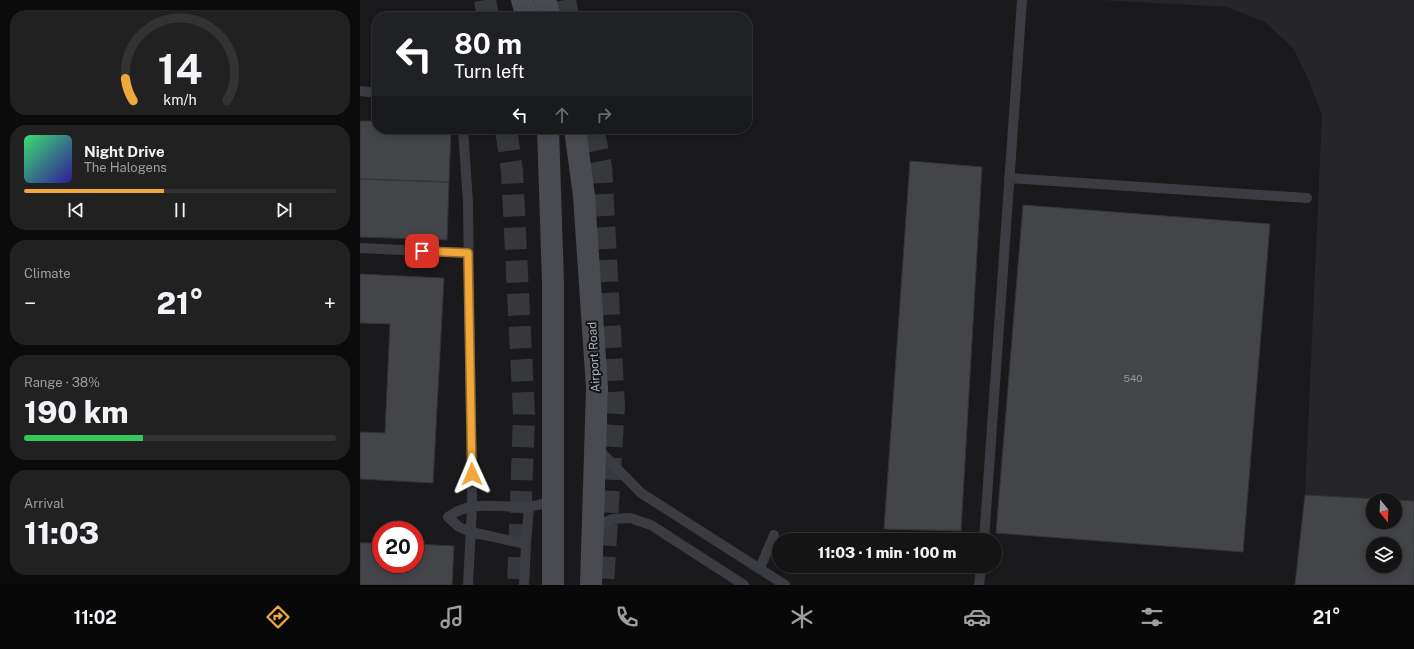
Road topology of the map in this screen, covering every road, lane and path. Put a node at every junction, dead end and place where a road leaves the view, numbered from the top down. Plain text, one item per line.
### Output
1 (522, 0) edge
2 (545, 0) edge
3 (1022, 0) edge
4 (526, 12) edge
5 (549, 12) edge
6 (360, 91) edge
7 (372, 92) edge
8 (462, 134) edge
9 (548, 134) edge
10 (576, 134) edge
11 (1009, 178) junction
12 (1307, 198) dead end
13 (360, 248) edge
14 (468, 253) junction
15 (596, 447) junction
16 (554, 501) junction
17 (472, 506) junction
18 (529, 507) junction
19 (593, 530) junction
20 (471, 532) junction
21 (985, 533) edge
22 (772, 540) edge
23 (526, 544) junction
24 (760, 568) junction
25 (980, 573) edge
26 (468, 585) edge
27 (524, 585) edge
28 (553, 585) edge
29 (591, 585) edge
30 (744, 585) edge
31 (785, 585) edge
32 (979, 585) edge

1 - 4 main road
2 - 5 main road
3 - 11 lane
6 - 7 lane
8 - 14 lane
9 - 16 main road
10 - 15 main road, Airport Road
11 - 12 lane
11 - 21 lane
13 - 14 lane
14 - 17 lane
15 - 19 main road, Airport Road
15 - 24 lane
16 - 18 lane
16 - 28 main road
17 - 18 lane
17 - 20 lane
17 - 20 lane
18 - 23 lane
19 - 29 main road, Airport Road
19 - 30 lane
20 - 23 lane
20 - 26 lane
22 - 24 lane
23 - 27 lane
24 - 31 lane
25 - 32 lane

